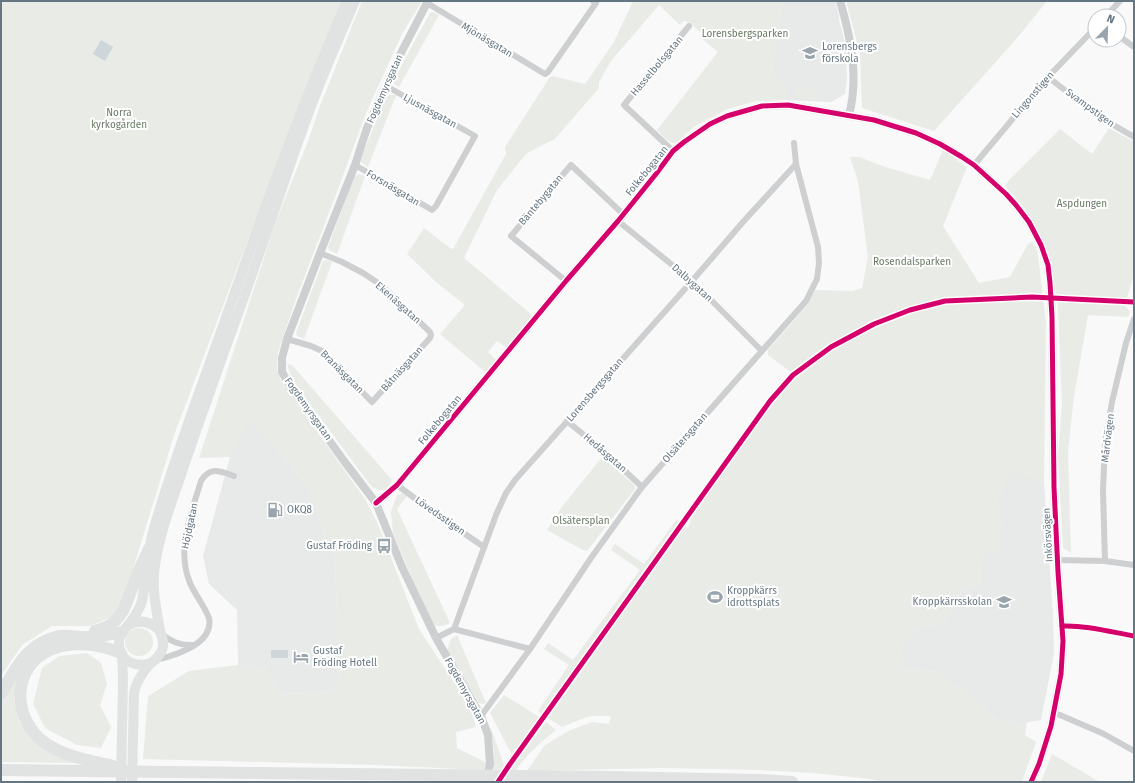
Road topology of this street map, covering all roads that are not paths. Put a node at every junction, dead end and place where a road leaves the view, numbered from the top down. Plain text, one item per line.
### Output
1 (347, 1) edge
2 (355, 1) edge
3 (840, 1) edge
4 (427, 2) edge
5 (594, 2) edge
6 (689, 26) dead end
7 (1087, 36) edge
8 (1048, 77) junction
9 (386, 86) junction
10 (848, 115) junction
11 (1134, 137) edge
12 (794, 143) dead end
13 (674, 151) junction
14 (796, 164) junction
15 (355, 165) junction
16 (571, 165) joint
17 (974, 165) junction
18 (432, 210) joint
19 (620, 218) junction
20 (320, 253) junction
21 (566, 281) junction
22 (692, 281) junction
23 (1050, 283) joint
24 (1134, 319) edge
25 (431, 335) joint
26 (288, 339) junction
27 (761, 350) junction
28 (372, 402) joint
29 (568, 421) junction
30 (234, 476) dead end
31 (397, 485) junction
32 (642, 487) junction
33 (376, 503) junction
34 (484, 547) junction
35 (149, 549) junction
36 (1058, 560) junction
37 (1105, 561) junction
38 (1134, 565) edge
39 (1062, 626) junction
40 (125, 628) junction
41 (454, 628) junction
42 (160, 633) junction
43 (68, 636) junction
44 (1134, 636) edge
45 (436, 638) junction
46 (194, 645) junction
47 (530, 649) junction
48 (121, 654) junction
49 (153, 662) junction
50 (1, 694) edge
51 (1054, 713) junction
52 (481, 716) junction
53 (1134, 751) edge
54 (114, 769) junction
55 (1, 770) edge
56 (121, 782) edge
57 (132, 782) edge
58 (485, 782) edge
59 (792, 782) edge
60 (1031, 782) edge

1 - 35 main road
2 - 42 main road
3 - 10 street
4 - 5 street, Mjönäsgatan
4 - 9 street, Fogdemyrsgatan
6 - 13 street, Hasselbolsgatan
7 - 8 street, Lingonstigen
8 - 11 street, Svampstigen
8 - 17 street, Lingonstigen
9 - 15 street, Fogdemyrsgatan
9 - 18 street, Ljusnäsgatan
10 - 13 street, Folkebogatan
10 - 17 street, Folkebogatan
12 - 14 street, Olsätersgatan
13 - 19 street, Folkebogatan
14 - 22 street, Lorensbergsgatan
14 - 27 street, Olsätersgatan
15 - 18 street, Forsnäsgatan
15 - 20 street, Fogdemyrsgatan
16 - 19 street, Dalbygatan
16 - 21 street, Bäntebygatan
17 - 23 street, Folkebogatan
19 - 21 street, Folkebogatan
19 - 22 street, Dalbygatan
20 - 25 street, Ekenäsgatan
20 - 26 street, Fogdemyrsgatan
21 - 31 street, Folkebogatan
22 - 27 street, Dalbygatan
22 - 29 street, Lorensbergsgatan
23 - 36 street, Inkörsvägen
24 - 37 street, Mårdvägen
25 - 28 street, Båtnäsgatan
26 - 28 street, Branäsgatan
26 - 33 street, Fogdemyrsgatan
27 - 32 street, Olsätersgatan
29 - 32 street, Hedåsgatan
29 - 34 street, Lorensbergsgatan
30 - 46 street, Höjdgatan
31 - 33 street, Folkebogatan
31 - 34 street, Lövedsstigen
32 - 47 street, Olsätersgatan
33 - 45 street, Fogdemyrsgatan
34 - 41 street, Lorensbergsgatan
35 - 40 main road
35 - 43 highway
36 - 37 street
36 - 39 street, Inkörsvägen
37 - 38 street
39 - 44 street
39 - 51 street, Inkörsvägen
40 - 42 main road
40 - 43 highway
40 - 48 main road
41 - 45 street
41 - 47 street
42 - 46 street
42 - 49 main road
43 - 50 highway
45 - 52 street, Fogdemyrsgatan
46 - 49 street, Höjdgatan
47 - 52 street, Olsätersgatan
48 - 49 main road
48 - 54 highway
48 - 56 main road
49 - 57 main road
51 - 53 street
51 - 60 street, Inkörsvägen
52 - 58 street, Fogdemyrsgatan
54 - 55 highway
54 - 59 highway

